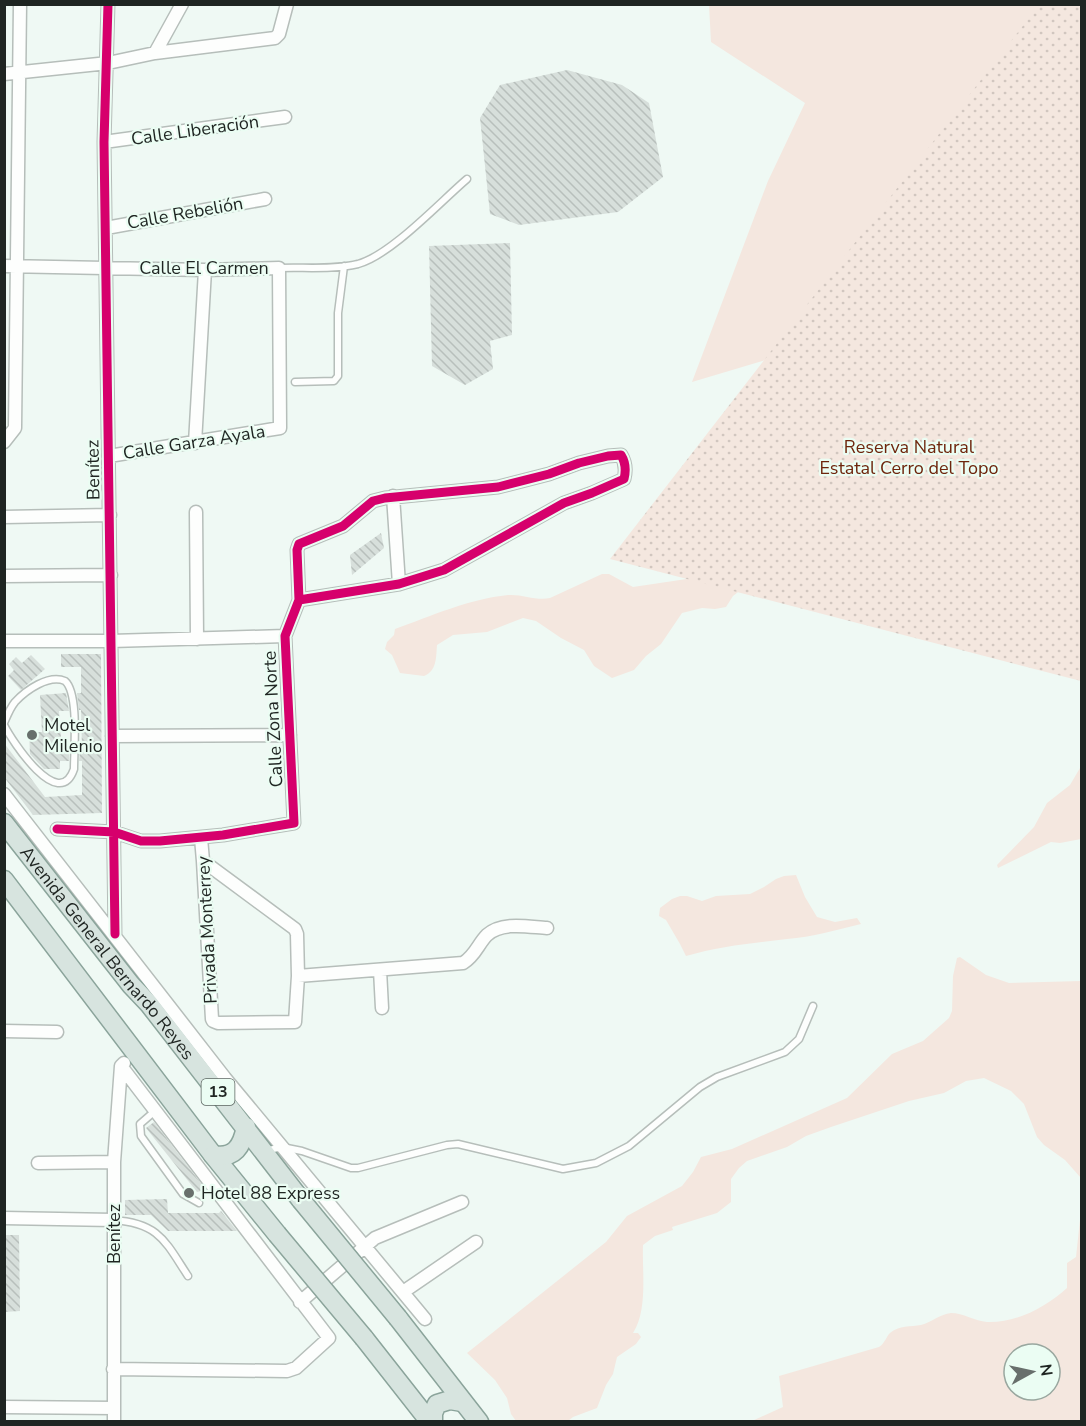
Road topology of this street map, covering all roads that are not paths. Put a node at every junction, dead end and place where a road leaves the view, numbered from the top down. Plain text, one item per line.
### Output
1 (20, 4) edge
2 (108, 4) edge
3 (182, 4) edge
4 (287, 4) edge
5 (155, 53) junction
6 (108, 63) junction
7 (20, 72) junction
8 (4, 74) edge
9 (285, 117) dead end
10 (104, 142) junction
11 (467, 178) dead end
12 (265, 199) dead end
13 (105, 228) junction
14 (10, 266) edge
15 (344, 266) junction
16 (106, 267) junction
17 (279, 268) junction
18 (205, 270) junction
19 (295, 382) dead end
20 (280, 428) joint
21 (4, 442) edge
22 (195, 443) junction
23 (109, 456) junction
24 (393, 496) junction
25 (196, 512) dead end
26 (110, 515) junction
27 (4, 517) edge
28 (111, 575) junction
29 (4, 576) edge
30 (399, 584) junction
31 (299, 600) junction
32 (285, 636) junction
33 (197, 639) junction
34 (4, 641) edge
35 (111, 641) junction
36 (4, 724) edge
37 (290, 735) junction
38 (112, 736) junction
39 (4, 794) edge
40 (4, 823) edge
41 (57, 829) dead end
42 (114, 832) junction
43 (201, 838) junction
44 (203, 861) junction
45 (4, 880) edge
46 (547, 928) dead end
47 (115, 934) junction
48 (380, 970) junction
49 (298, 976) junction
50 (813, 1006) dead end
51 (382, 1008) dead end
52 (4, 1031) edge
53 (57, 1032) dead end
54 (133, 1050) junction
55 (121, 1066) junction
56 (219, 1082) junction
57 (155, 1111) junction
58 (246, 1127) junction
59 (273, 1149) junction
60 (213, 1155) junction
61 (114, 1162) junction
62 (38, 1163) dead end
63 (462, 1202) dead end
64 (199, 1203) dead end
65 (4, 1218) edge
66 (113, 1220) junction
67 (476, 1242) dead end
68 (365, 1245) junction
69 (188, 1276) dead end
70 (404, 1292) junction
71 (300, 1302) junction
72 (425, 1319) dead end
73 (113, 1369) junction
74 (462, 1402) junction
75 (4, 1407) edge
76 (114, 1408) junction
77 (114, 1422) edge
78 (432, 1422) edge
79 (479, 1422) edge

1 - 7 street
2 - 6 street, Benítez
3 - 5 street
4 - 5 street
5 - 6 street
6 - 7 street
6 - 10 street, Benítez
7 - 8 street
7 - 14 street
9 - 10 street, Calle Liberación
10 - 13 street, Benítez
11 - 15 lane
12 - 13 street, Calle Rebelión
13 - 16 street, Benítez
14 - 16 street, Calle El Carmen
14 - 21 street
15 - 17 lane
15 - 19 lane
16 - 18 street, Calle El Carmen
16 - 23 street, Benítez
17 - 18 street, Calle El Carmen
17 - 20 street, Calle El Carmen
18 - 22 street
20 - 22 street, Calle Garza Ayala
22 - 23 street, Calle Garza Ayala
23 - 26 street, Benítez
24 - 30 street
24 - 30 street
24 - 31 street, Calle Zona Norte
25 - 33 street
26 - 27 street
26 - 28 street, Benítez
28 - 29 street
28 - 35 street, Benítez
30 - 31 street
31 - 32 street, Calle Zona Norte
32 - 33 street
32 - 37 street, Calle Zona Norte
33 - 35 street
34 - 35 street
35 - 38 street, Benítez
36 - 36 lane
37 - 38 street
37 - 43 street, Calle Zona Norte
38 - 42 street, Benítez
39 - 47 street
40 - 56 main road, Avenida General Bernardo Reyes / 13
41 - 42 street
42 - 43 street
42 - 47 street, Benítez
43 - 44 street, Privada Monterrey
44 - 49 street
44 - 49 street, Privada Monterrey
45 - 54 main road, Avenida General Bernardo Reyes / 13
46 - 48 street
47 - 56 street
48 - 49 street
48 - 51 street
50 - 59 lane
52 - 53 street
54 - 55 street
54 - 60 main road, Avenida General Bernardo Reyes / 13
55 - 57 street
55 - 61 street, Benítez
56 - 58 main road, Avenida General Bernardo Reyes / 13
56 - 59 street
57 - 64 lane
57 - 71 street
58 - 59 main road, Avenida General Bernardo Reyes / 13
58 - 60 main road
59 - 68 street
59 - 74 main road, Avenida General Bernardo Reyes / 13, bridge
60 - 78 main road, Avenida General Bernardo Reyes / 13, bridge
61 - 62 street
61 - 66 street, Benítez
63 - 68 street
65 - 66 street
66 - 69 lane
66 - 73 street, Benítez
67 - 70 street
68 - 70 street
68 - 71 street
70 - 72 street
71 - 73 street
73 - 76 street, Benítez
74 - 78 main road
74 - 79 main road, Avenida General Bernardo Reyes / 13
75 - 76 street
76 - 77 street, Benítez

